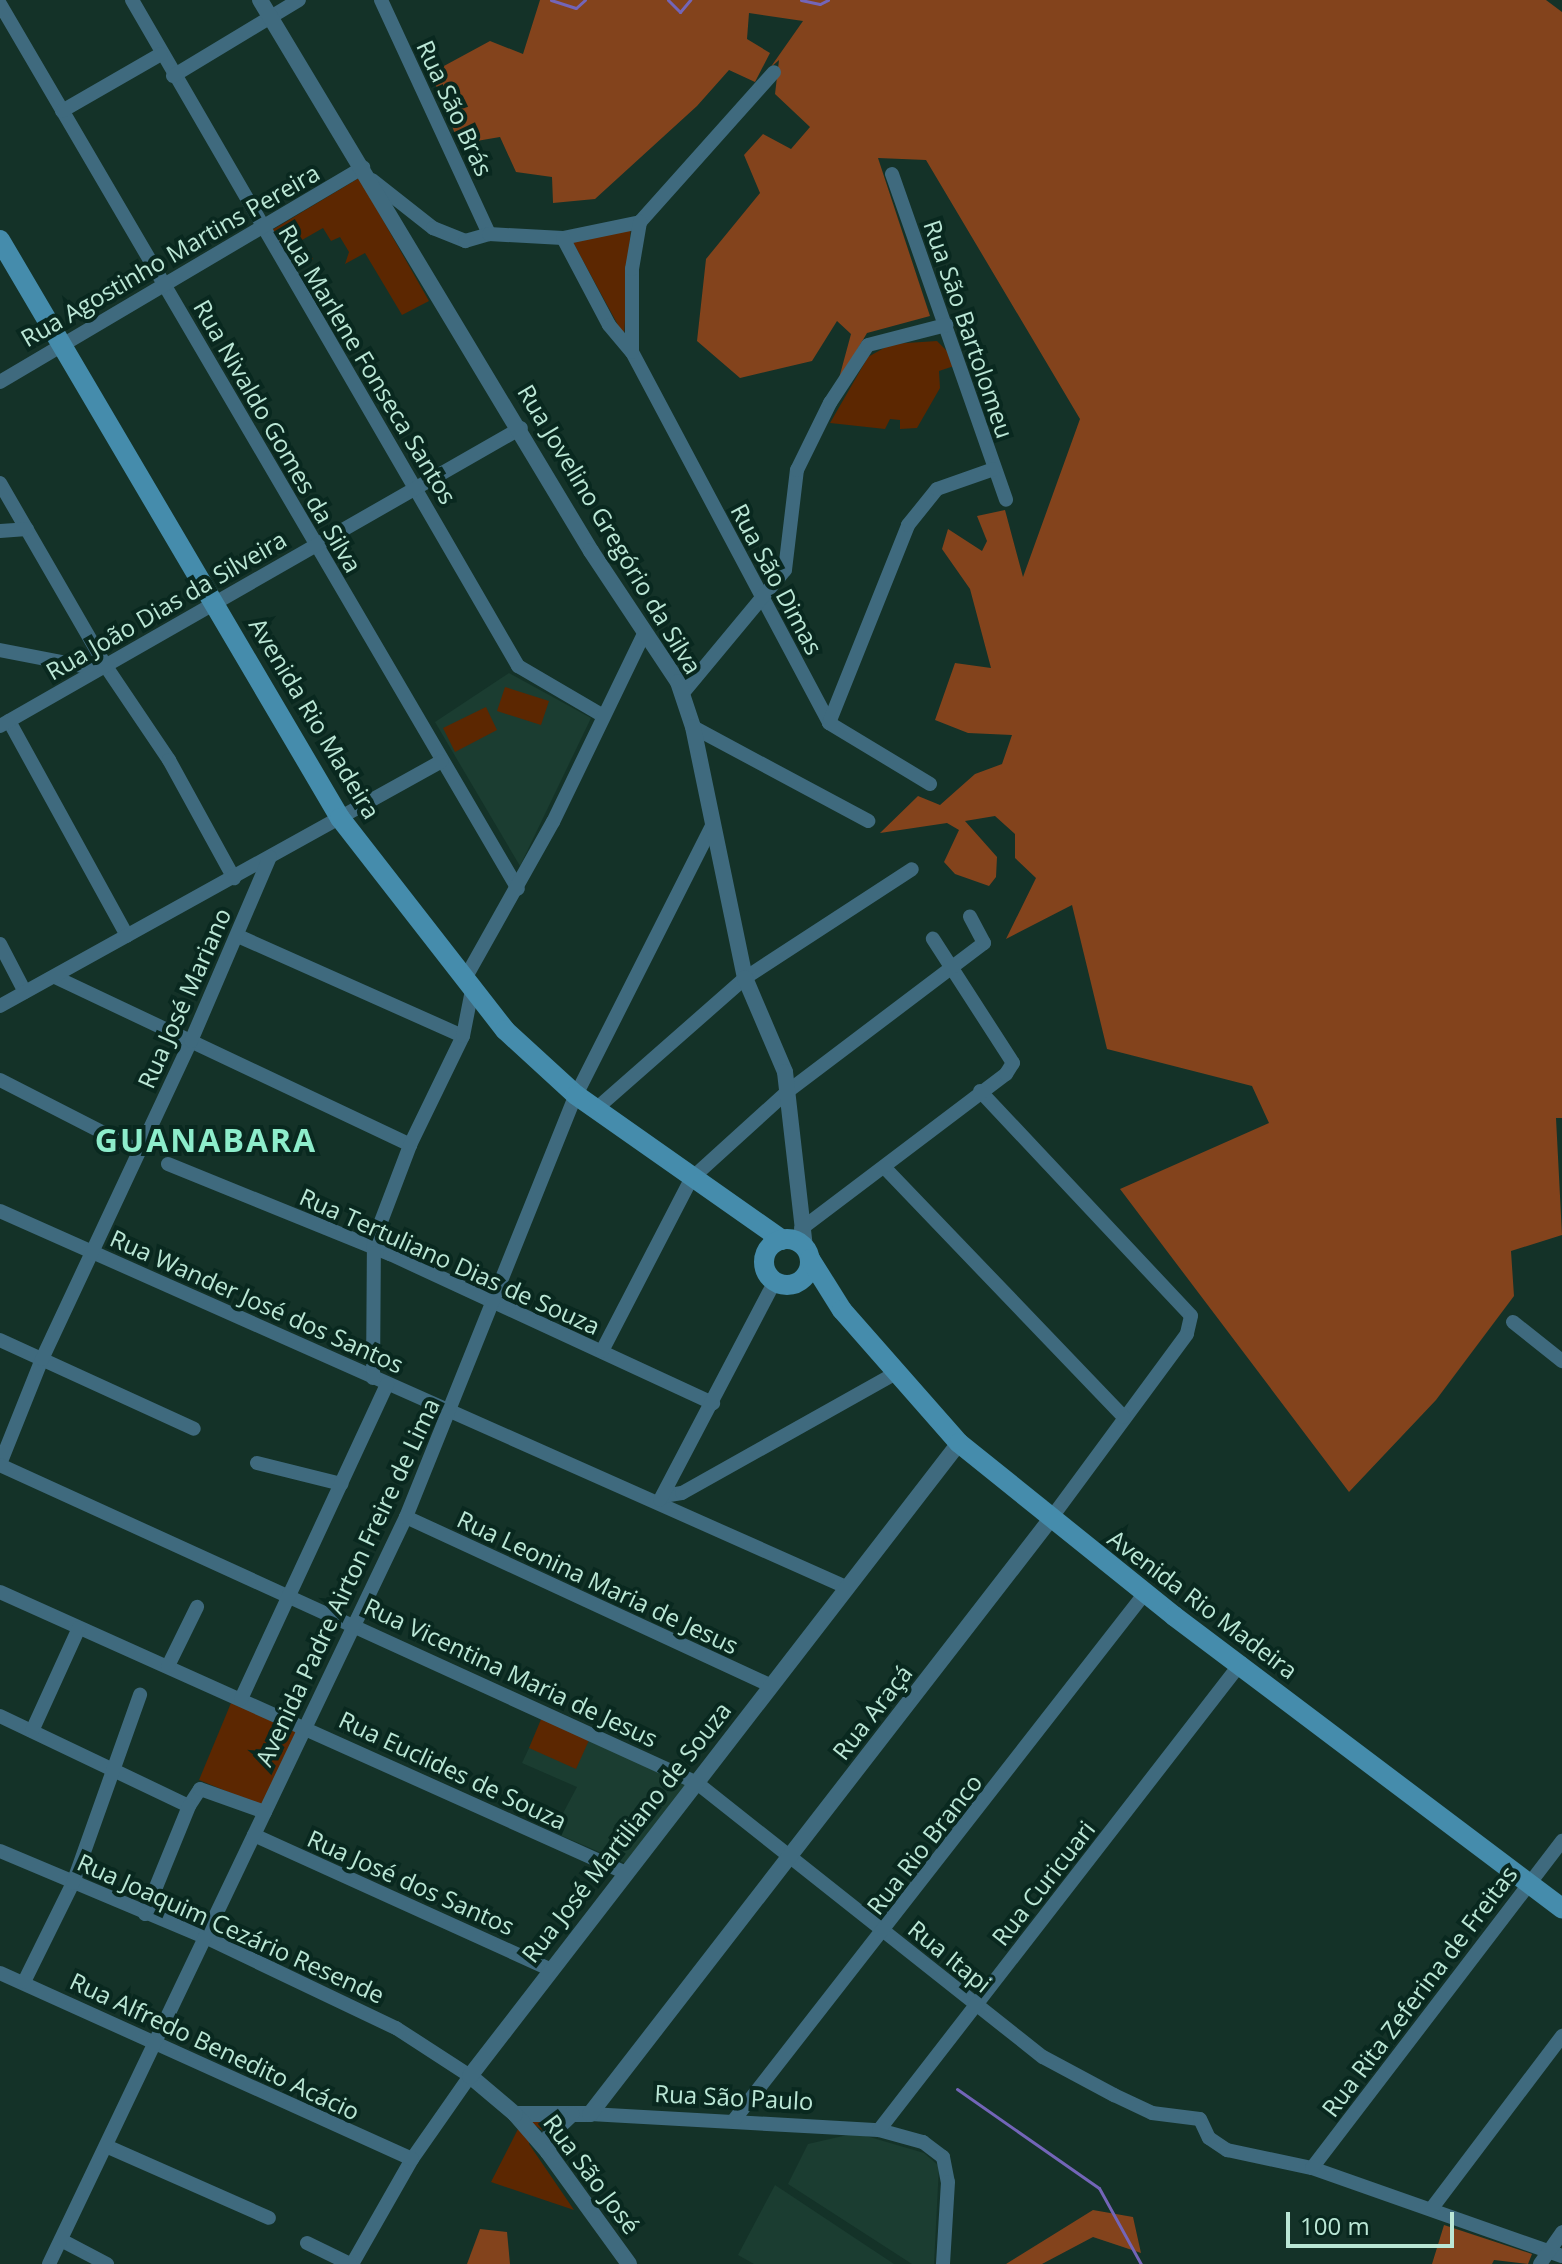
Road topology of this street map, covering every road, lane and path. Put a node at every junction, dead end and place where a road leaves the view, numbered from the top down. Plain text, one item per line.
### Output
1 (132, 0) edge
2 (260, 0) edge
3 (299, 0) edge
4 (381, 0) edge
5 (0, 4) edge
6 (270, 18) junction
7 (161, 54) junction
8 (774, 72) dead end
9 (173, 76) junction
10 (62, 111) junction
11 (368, 173) junction
12 (892, 174) dead end
13 (640, 222) junction
14 (262, 228) junction
15 (489, 234) junction
16 (563, 238) junction
17 (0, 240) edge
18 (164, 284) junction
19 (946, 325) junction
20 (61, 344) junction
21 (632, 352) junction
22 (0, 382) edge
23 (521, 428) junction
24 (994, 469) junction
25 (0, 483) edge
26 (417, 489) junction
27 (1006, 500) dead end
28 (27, 529) junction
29 (0, 531) edge
30 (316, 545) junction
31 (763, 598) junction
32 (217, 603) junction
33 (645, 632) junction
34 (0, 650) edge
35 (102, 667) junction
36 (682, 694) junction
37 (602, 715) junction
38 (4, 723) edge
39 (829, 723) junction
40 (693, 727) junction
41 (442, 761) junction
42 (930, 784) dead end
43 (340, 818) junction
44 (868, 821) dead end
45 (712, 826) junction
46 (270, 857) junction
47 (912, 869) dead end
48 (234, 878) junction
49 (518, 889) junction
50 (970, 917) dead end
51 (127, 936) junction
52 (238, 936) junction
53 (933, 939) dead end
54 (0, 944) edge
55 (951, 967) junction
56 (55, 977) junction
57 (745, 978) junction
58 (470, 980) junction
59 (25, 992) junction
60 (0, 1006) edge
61 (463, 1036) junction
62 (191, 1041) junction
63 (0, 1080) edge
64 (980, 1091) junction
65 (787, 1092) junction
66 (576, 1095) junction
67 (596, 1109) junction
68 (410, 1145) junction
69 (139, 1151) junction
70 (168, 1164) dead end
71 (885, 1168) junction
72 (691, 1179) junction
73 (0, 1211) edge
74 (741, 1214) junction
75 (797, 1243) junction
76 (92, 1250) junction
77 (374, 1251) junction
78 (765, 1257) junction
79 (784, 1283) junction
80 (493, 1300) junction
81 (842, 1310) junction
82 (1513, 1322) dead end
83 (0, 1340) edge
84 (602, 1351) junction
85 (42, 1359) junction
86 (1562, 1361) edge
87 (894, 1374) junction
88 (380, 1381) junction
89 (713, 1403) junction
90 (450, 1412) junction
91 (1124, 1417) junction
92 (194, 1429) dead end
93 (959, 1443) junction
94 (257, 1463) dead end
95 (0, 1464) edge
96 (341, 1484) junction
97 (660, 1500) junction
98 (406, 1517) junction
99 (1050, 1520) junction
100 (846, 1587) junction
101 (0, 1592) edge
102 (287, 1593) junction
103 (1145, 1593) junction
104 (197, 1607) dead end
105 (355, 1624) junction
106 (79, 1628) junction
107 (1241, 1663) junction
108 (168, 1666) junction
109 (771, 1686) junction
110 (140, 1695) dead end
111 (241, 1699) junction
112 (0, 1716) edge
113 (306, 1727) junction
114 (32, 1731) junction
115 (109, 1770) junction
116 (697, 1783) junction
117 (189, 1806) junction
118 (265, 1812) junction
119 (254, 1835) junction
120 (1562, 1841) edge
121 (0, 1851) edge
122 (790, 1857) junction
123 (624, 1872) junction
124 (73, 1883) junction
125 (1530, 1883) junction
126 (1562, 1908) edge
127 (145, 1914) junction
128 (884, 1932) junction
129 (205, 1937) junction
130 (549, 1969) junction
131 (0, 1973) edge
132 (24, 1982) junction
133 (976, 2005) junction
134 (1562, 2036) edge
135 (153, 2042) junction
136 (470, 2076) junction
137 (515, 2114) junction
138 (572, 2114) junction
139 (590, 2114) junction
140 (734, 2120) junction
141 (879, 2130) junction
142 (106, 2146) junction
143 (548, 2152) junction
144 (412, 2159) junction
145 (1312, 2168) junction
146 (1432, 2208) junction
147 (269, 2218) dead end
148 (1562, 2232) edge
149 (61, 2240) junction
150 (307, 2243) dead end
151 (1550, 2257) edge
152 (49, 2264) edge
153 (107, 2264) edge
154 (351, 2264) edge
155 (629, 2264) edge
156 (943, 2264) edge

1 - 7 street, Rua Marlene Fonseca Santos
2 - 6 street, Rua Jovelino Gregório da Silva
3 - 6 street
4 - 15 street, Rua São Brás
5 - 10 street, Rua Nivaldo Gomes da Silva
6 - 9 street
6 - 11 street, Rua Jovelino Gregório da Silva
7 - 9 street, Rua Marlene Fonseca Santos
7 - 10 street
8 - 13 street
9 - 14 street, Rua Marlene Fonseca Santos
10 - 18 street, Rua Nivaldo Gomes da Silva
11 - 14 street, Rua Agostinho Martins Pereira
11 - 15 street
11 - 23 street, Rua Jovelino Gregório da Silva
12 - 19 street, Rua São Bartolomeu
13 - 16 street
13 - 21 street, Rua São Dimas
14 - 18 street, Rua Agostinho Martins Pereira
14 - 26 street, Rua Marlene Fonseca Santos
15 - 16 street
16 - 21 street, Rua São Dimas
17 - 20 main road, Avenida Rio Madeira
18 - 20 street, Rua Agostinho Martins Pereira
18 - 30 street, Rua Nivaldo Gomes da Silva
19 - 24 street, Rua São Bartolomeu
19 - 31 street
20 - 22 street, Rua Agostinho Martins Pereira
20 - 32 main road, Avenida Rio Madeira
21 - 31 street, Rua São Dimas
23 - 26 street, Rua João Dias da Silveira
23 - 33 street, Rua Jovelino Gregório da Silva
24 - 27 street, Rua São Bartolomeu
24 - 39 street
25 - 28 street
26 - 30 street, Rua João Dias da Silveira
26 - 37 street, Rua Marlene Fonseca Santos
28 - 29 street
28 - 35 street
30 - 32 street, Rua João Dias da Silveira
30 - 41 street, Rua Nivaldo Gomes da Silva
31 - 36 street
31 - 39 street, Rua São Dimas
32 - 35 street, Rua João Dias da Silveira
32 - 43 main road, Avenida Rio Madeira
33 - 36 street, Rua Jovelino Gregório da Silva
33 - 37 street, Avenida Padre Airton Freire de Lima
34 - 35 street
35 - 38 street, Rua João Dias da Silveira
35 - 48 street
36 - 40 street, Rua Jovelino Gregório da Silva
37 - 49 street, Avenida Padre Airton Freire de Lima
38 - 51 street
39 - 42 street
40 - 44 street
40 - 45 street, Rua Jovelino Gregório da Silva
41 - 43 street
41 - 49 street, Rua Nivaldo Gomes da Silva
43 - 46 street
43 - 58 main road, Avenida Rio Madeira
45 - 57 street, Rua Jovelino Gregório da Silva
45 - 66 street, Avenida Padre Airton Freire de Lima
46 - 48 street
46 - 52 street, Rua José Mariano
47 - 57 street
48 - 51 street
49 - 58 street, Avenida Padre Airton Freire de Lima
50 - 55 street
51 - 56 street
52 - 61 street
52 - 62 street, Rua José Mariano
53 - 55 street
54 - 59 street
55 - 64 street
55 - 65 street
56 - 59 street
56 - 62 street
57 - 65 street, Rua Jovelino Gregório da Silva
57 - 67 street
58 - 61 street, Avenida Padre Airton Freire de Lima
58 - 66 main road, Avenida Rio Madeira
59 - 60 street
61 - 68 street, Avenida Padre Airton Freire de Lima
62 - 68 street
62 - 69 street, Rua José Mariano
63 - 69 street
64 - 71 street
64 - 91 street, Rua Araçá
65 - 72 street
65 - 75 street, Rua Jovelino Gregório da Silva
66 - 67 main road, Avenida Rio Madeira
66 - 80 street, Avenida Padre Airton Freire de Lima
67 - 72 main road, Avenida Rio Madeira
68 - 77 street, Avenida Padre Airton Freire de Lima
69 - 76 street, Rua José Mariano
70 - 77 street, Rua Tertuliano Dias de Souza
71 - 75 street
71 - 91 street
72 - 74 main road, Avenida Rio Madeira
72 - 84 street
73 - 76 street, Rua Wander José dos Santos
74 - 75 main road, Avenida Rio Madeira
74 - 78 main road, Avenida Rio Madeira
75 - 78 main road
75 - 79 main road
75 - 81 main road, Avenida Rio Madeira
76 - 85 street, Rua José Mariano
76 - 88 street, Rua Wander José dos Santos
77 - 80 street, Rua Tertuliano Dias de Souza
77 - 88 street, Avenida Padre Airton Freire de Lima
78 - 79 main road, Avenida Rio Madeira
79 - 81 main road, Avenida Rio Madeira
79 - 89 street
80 - 84 street, Rua Tertuliano Dias de Souza
80 - 90 street, Avenida Padre Airton Freire de Lima
81 - 87 main road, Avenida Rio Madeira
82 - 86 street
83 - 85 street
84 - 89 street, Rua Tertuliano Dias de Souza
85 - 92 street
85 - 95 street, Rua José Mariano
87 - 93 main road, Avenida Rio Madeira
87 - 97 street
88 - 90 street, Rua Wander José dos Santos
88 - 96 street, Avenida Padre Airton Freire de Lima
89 - 97 street
90 - 97 street, Rua Wander José dos Santos
90 - 98 street, Avenida Padre Airton Freire de Lima
91 - 99 street, Rua Araçá
93 - 99 main road, Avenida Rio Madeira
93 - 100 street, Rua José Martiliano de Souza
94 - 96 street
95 - 102 street, Rua Vicentina Maria de Jesus
96 - 102 street, Avenida Padre Airton Freire de Lima
97 - 100 street, Rua Wander José dos Santos
98 - 105 street, Avenida Padre Airton Freire de Lima
98 - 109 street, Rua Leonina Maria de Jesus
99 - 103 main road, Avenida Rio Madeira
99 - 122 street, Rua Araçá
100 - 109 street, Rua José Martiliano de Souza
101 - 106 street, Rua Euclides de Souza
102 - 105 street, Rua Vicentina Maria de Jesus
102 - 111 street, Avenida Padre Airton Freire de Lima
103 - 107 main road, Avenida Rio Madeira
103 - 128 street, Rua Rio Branco
104 - 108 street
105 - 113 street, Avenida Padre Airton Freire de Lima
105 - 116 street, Rua Vicentina Maria de Jesus
106 - 108 street, Rua Euclides de Souza
106 - 114 street
107 - 125 main road, Avenida Rio Madeira
107 - 133 street, Rua Curicuari
108 - 111 street, Rua Euclides de Souza
109 - 116 street, Rua José Martiliano de Souza
110 - 115 street
111 - 113 street, Rua Euclides de Souza
112 - 114 street
113 - 118 street, Avenida Padre Airton Freire de Lima
113 - 123 street, Rua Euclides de Souza
114 - 115 street
115 - 117 street
115 - 124 street
116 - 122 street, Rua Itapi
116 - 123 street, Rua José Martiliano de Souza
117 - 118 street
117 - 127 street
118 - 119 street, Avenida Padre Airton Freire de Lima
119 - 129 street, Avenida Padre Airton Freire de Lima
119 - 130 street, Rua José dos Santos
120 - 125 street, Rua Rita Zeferina de Freitas
121 - 124 street, Rua Joaquim Cezário Resende
122 - 128 street, Rua Itapi
122 - 139 street, Rua Araçá
123 - 130 street, Rua José Martiliano de Souza
124 - 127 street, Rua Joaquim Cezário Resende
124 - 132 street
125 - 126 main road, Avenida Rio Madeira
125 - 145 street, Rua Rita Zeferina de Freitas
127 - 129 street, Rua Joaquim Cezário Resende
128 - 133 street, Rua Itapi
128 - 140 street, Rua Rio Branco
129 - 135 street, Avenida Padre Airton Freire de Lima
129 - 136 street, Rua Joaquim Cezário Resende
130 - 136 street, Rua José Martiliano de Souza
131 - 132 street, Rua Alfredo Benedito Acácio
132 - 135 street, Rua Alfredo Benedito Acácio
133 - 141 street, Rua Curicuari
133 - 145 street, Rua Itapi
134 - 146 street
135 - 142 street, Avenida Padre Airton Freire de Lima
135 - 144 street, Rua Alfredo Benedito Acácio
136 - 137 street, Rua Joaquim Cezário Resende
136 - 144 street, Rua José Martiliano de Souza
137 - 138 street, Rua São Paulo
137 - 143 street, Rua São José
138 - 139 street, Rua São Paulo
138 - 143 street
139 - 140 street, Rua São Paulo
140 - 141 street, Rua São Paulo
141 - 156 street, Rua São Paulo
142 - 147 street
142 - 149 street, Avenida Padre Airton Freire de Lima
143 - 155 street, Rua São José
144 - 154 street, Rua José Martiliano de Souza
145 - 146 street
146 - 151 street
148 - 151 street
149 - 152 street, Avenida Padre Airton Freire de Lima
149 - 153 street
150 - 154 street

